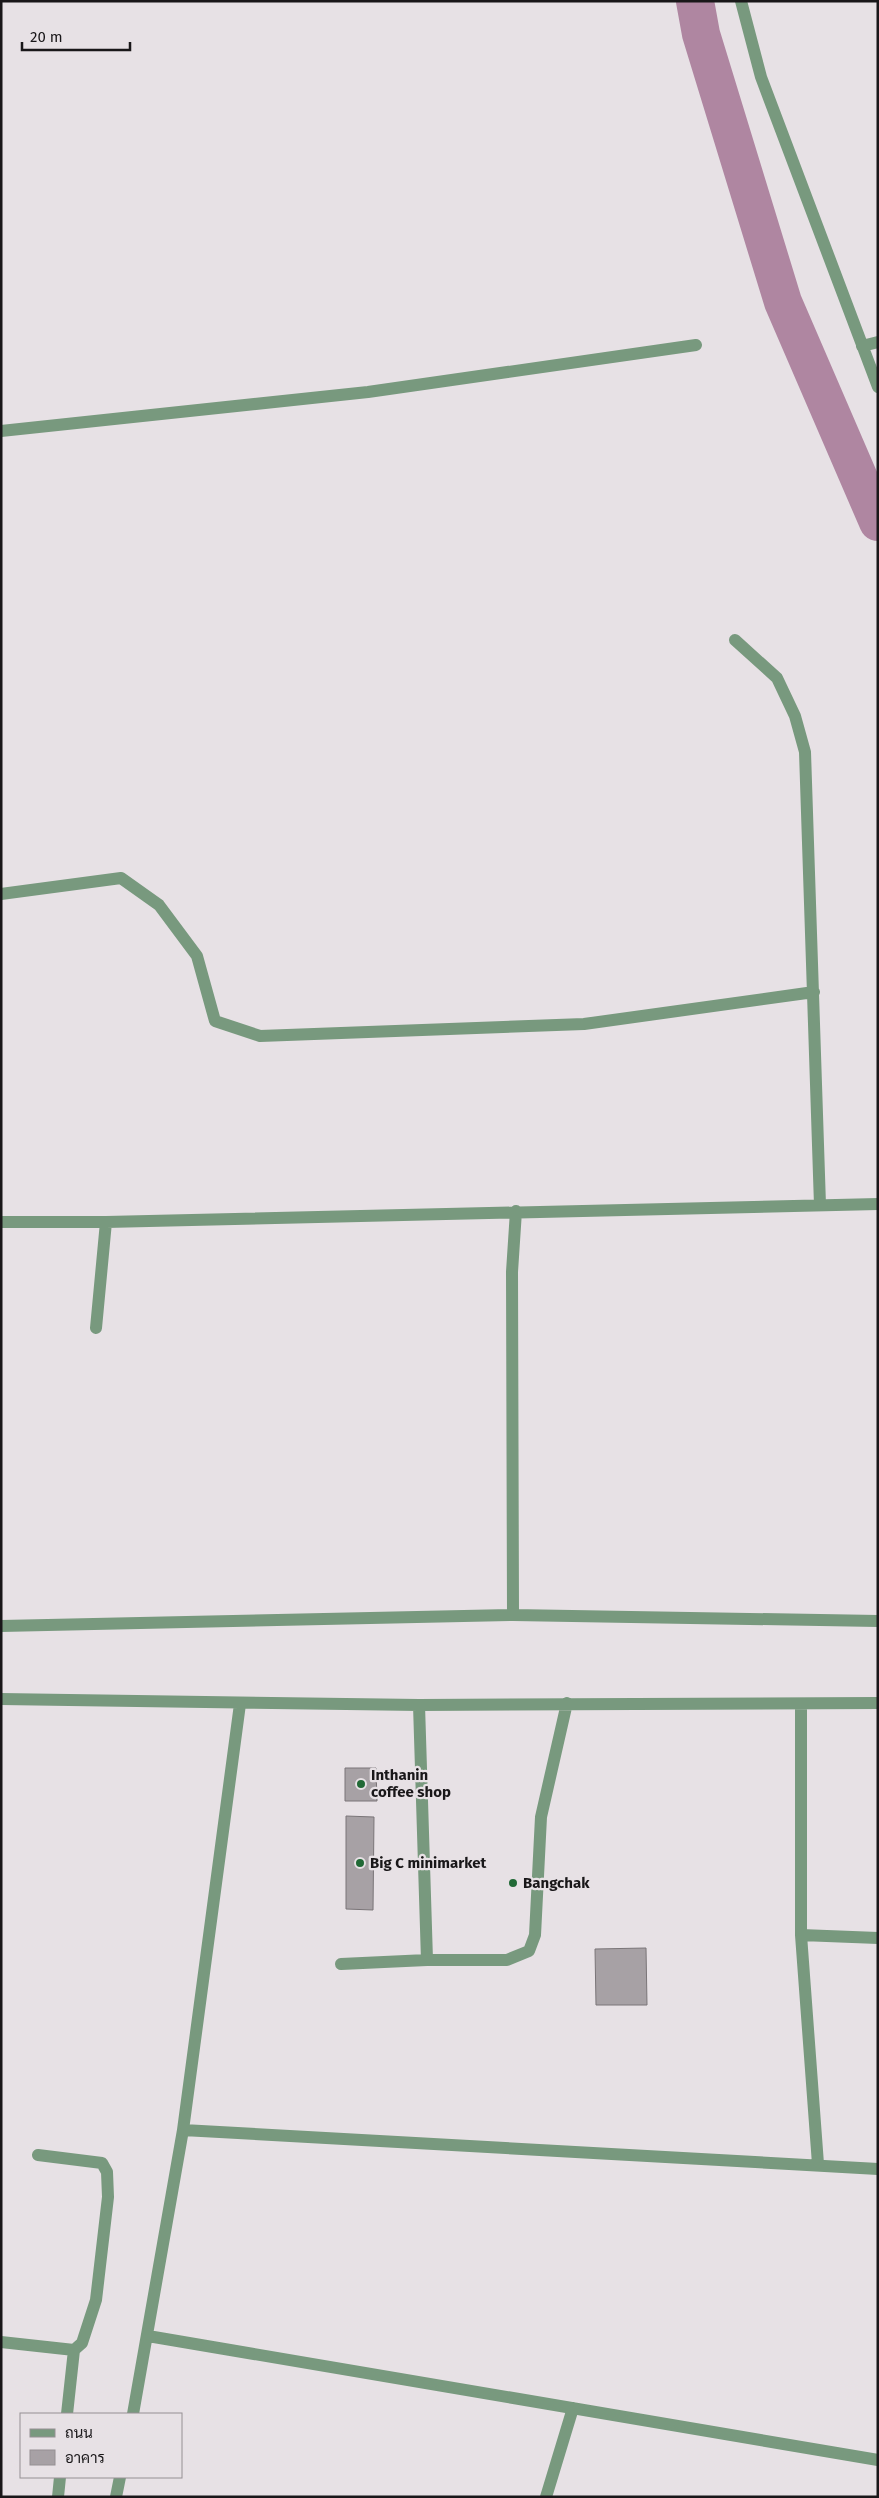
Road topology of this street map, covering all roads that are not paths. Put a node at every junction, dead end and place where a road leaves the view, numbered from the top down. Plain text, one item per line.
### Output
1 (741, 1) edge
2 (878, 342) edge
3 (696, 345) dead end
4 (862, 346) junction
5 (878, 387) edge
6 (1, 431) edge
7 (735, 640) dead end
8 (1, 894) edge
9 (814, 992) junction
10 (878, 1204) edge
11 (820, 1205) junction
12 (516, 1211) junction
13 (1, 1222) edge
14 (106, 1222) junction
15 (96, 1328) dead end
16 (514, 1615) junction
17 (878, 1621) edge
18 (1, 1626) edge
19 (1, 1699) edge
20 (567, 1703) junction
21 (878, 1703) edge
22 (240, 1704) junction
23 (801, 1704) junction
24 (419, 1705) junction
25 (801, 1935) junction
26 (878, 1938) edge
27 (426, 1960) junction
28 (341, 1964) dead end
29 (183, 2130) junction
30 (38, 2155) dead end
31 (818, 2164) junction
32 (878, 2169) edge
33 (148, 2336) junction
34 (1, 2342) edge
35 (74, 2350) junction
36 (573, 2408) junction
37 (67, 2413) edge
38 (133, 2413) edge
39 (878, 2460) edge
40 (60, 2478) edge
41 (120, 2478) edge
42 (58, 2497) edge
43 (116, 2497) edge
44 (546, 2497) edge

1 - 4 street
2 - 4 street
3 - 6 street
4 - 5 street
7 - 9 street
8 - 9 street
9 - 11 street
10 - 11 street
11 - 12 street
12 - 14 street
12 - 16 street
13 - 14 street
14 - 15 street
16 - 17 street
16 - 18 street
19 - 22 street
20 - 23 street
20 - 24 street
20 - 27 street
21 - 23 street
22 - 24 street
22 - 29 street
23 - 25 street
24 - 27 street
25 - 26 street
25 - 31 street
27 - 28 street
29 - 31 street
29 - 33 street
30 - 35 street
31 - 32 street
33 - 36 street
33 - 38 street
34 - 35 street
35 - 37 street
36 - 39 street
36 - 44 street
40 - 42 street
41 - 43 street

